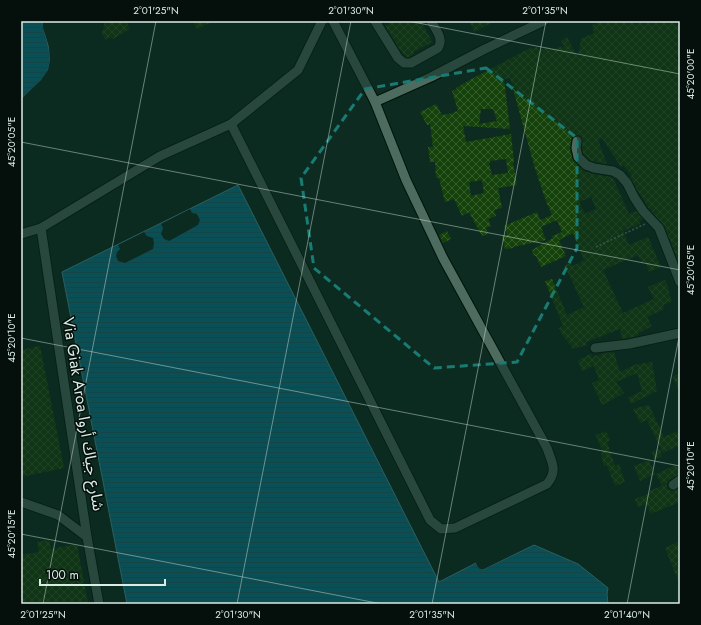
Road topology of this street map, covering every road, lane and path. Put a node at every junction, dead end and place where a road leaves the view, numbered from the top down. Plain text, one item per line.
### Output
1 (322, 21) edge
2 (333, 21) edge
3 (375, 21) edge
4 (431, 21) edge
5 (544, 21) edge
6 (375, 102) junction
7 (231, 124) junction
8 (577, 141) dead end
9 (652, 221) junction
10 (41, 228) junction
11 (21, 234) edge
12 (596, 247) dead end
13 (680, 282) edge
14 (680, 333) edge
15 (595, 348) dead end
16 (21, 502) edge
17 (87, 537) junction
18 (99, 604) edge

1 - 7 street
2 - 6 street
3 - 4 street
5 - 6 street
6 - 7 street
7 - 10 street
8 - 9 street
9 - 12 path
9 - 13 street
10 - 11 street
10 - 17 street, Via Giak Aroa شارع جياك أروا
14 - 15 street
16 - 17 street
17 - 18 street, Via Giak Aroa شارع جياك أروا

